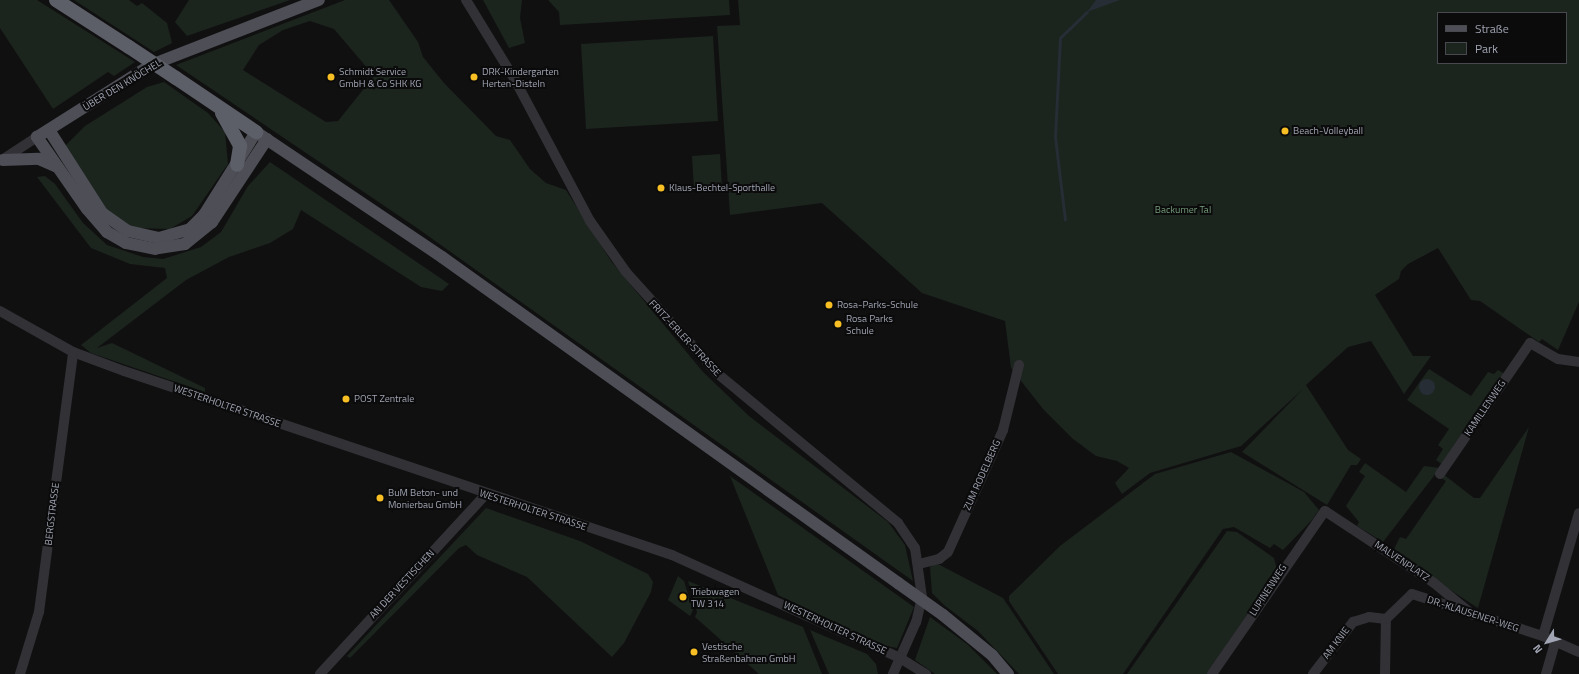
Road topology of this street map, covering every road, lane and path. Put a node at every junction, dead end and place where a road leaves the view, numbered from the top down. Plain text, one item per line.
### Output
1 (56, 0) edge
2 (319, 0) edge
3 (466, 0) edge
4 (207, 99) junction
5 (49, 130) junction
6 (262, 135) junction
7 (37, 138) junction
8 (1, 161) edge
9 (237, 165) junction
10 (57, 167) junction
11 (0, 310) edge
12 (73, 352) junction
13 (1579, 362) edge
14 (1019, 365) dead end
15 (1440, 474) dead end
16 (485, 495) junction
17 (1328, 511) joint
18 (1579, 513) edge
19 (919, 564) junction
20 (1473, 615) junction
21 (1386, 619) junction
22 (1543, 636) junction
23 (1555, 642) junction
24 (1579, 652) edge
25 (900, 658) junction
26 (20, 674) edge
27 (320, 674) edge
28 (893, 674) edge
29 (926, 674) edge
30 (1008, 674) edge
31 (1212, 674) edge
32 (1313, 674) edge
33 (1385, 674) edge
34 (1546, 674) edge

1 - 4 highway, bridge
2 - 5 main road, ÜBER DEN KNÖCHEL
3 - 19 street, FRITZ-ERLER-STRASSE
4 - 6 highway
4 - 9 highway
5 - 7 main road, ÜBER DEN KNÖCHEL
5 - 9 main road
6 - 9 main road
6 - 10 main road
6 - 30 main road, bridge
7 - 8 street, ÜBER DEN KNÖCHEL
7 - 10 main road
8 - 10 main road
11 - 12 street, WESTERHOLTER STRASSE
12 - 16 street, WESTERHOLTER STRASSE
12 - 26 street, BERGSTRASSE
13 - 15 street, KAMILLENWEG
14 - 19 street, ZUM RODELBERG
16 - 25 street, WESTERHOLTER STRASSE
16 - 27 street, AN DER VESTISCHEN
17 - 20 street, MALVENPLATZ
17 - 31 street, LUPINENWEG
18 - 22 street
19 - 25 street, FRITZ-ERLER-STRASSE
20 - 21 street, DR.-KLAUSENER-WEG
20 - 22 street, DR.-KLAUSENER-WEG
21 - 32 street, AM KNIE
21 - 33 street
22 - 23 street, DR.-KLAUSENER-WEG
23 - 24 street, DR.-KLAUSENER-WEG
23 - 34 street
25 - 28 street, FRITZ-ERLER-STRASSE
25 - 29 street, WESTERHOLTER STRASSE

